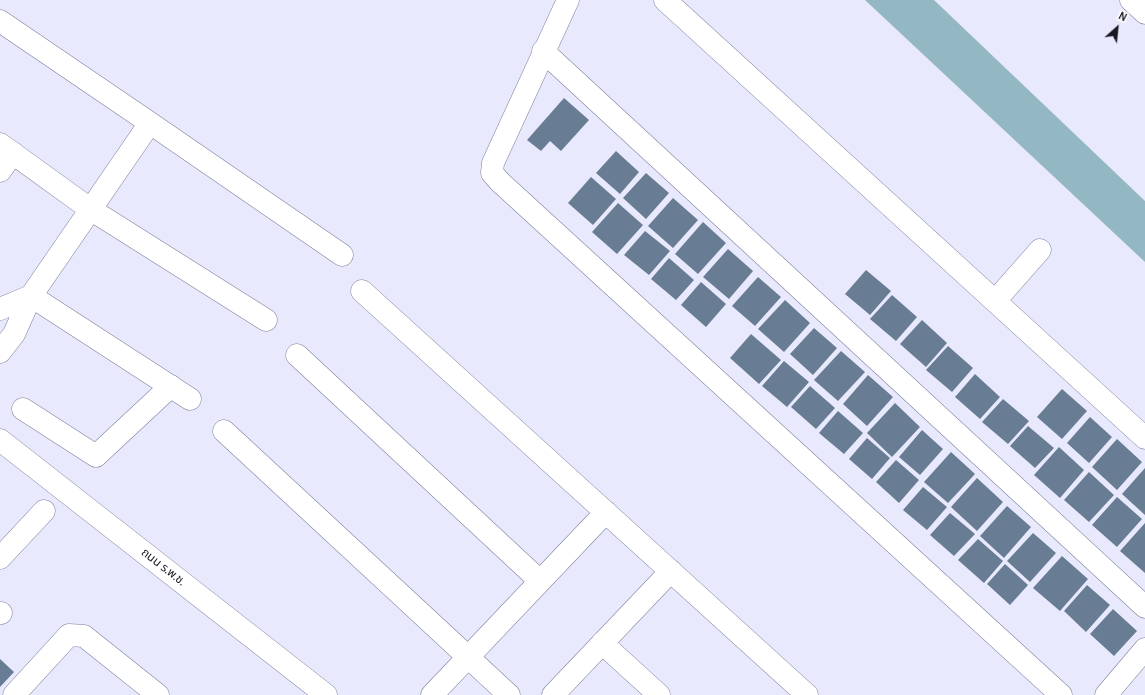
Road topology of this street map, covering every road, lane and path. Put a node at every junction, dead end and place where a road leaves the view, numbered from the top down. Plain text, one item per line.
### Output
1 (568, 0) edge
2 (665, 0) edge
3 (1131, 0) edge
4 (1145, 12) edge
5 (0, 21) edge
6 (543, 51) junction
7 (150, 123) junction
8 (6, 149) edge
9 (0, 171) edge
10 (90, 209) junction
11 (1040, 250) dead end
12 (342, 255) dead end
13 (362, 291) dead end
14 (31, 296) junction
15 (995, 301) junction
16 (0, 308) edge
17 (266, 320) dead end
18 (0, 352) edge
19 (297, 356) dead end
20 (171, 386) junction
21 (190, 398) dead end
22 (23, 408) dead end
23 (224, 431) dead end
24 (1145, 438) edge
25 (0, 440) edge
26 (44, 511) dead end
27 (606, 512) junction
28 (0, 558) edge
29 (671, 571) junction
30 (540, 581) junction
31 (1145, 607) edge
32 (602, 643) junction
33 (1145, 649) edge
34 (468, 657) junction
35 (22, 692) edge
36 (158, 695) edge
37 (326, 695) edge
38 (432, 695) edge
39 (509, 695) edge
40 (553, 695) edge
41 (659, 695) edge
42 (807, 695) edge
43 (1061, 695) edge
44 (1106, 695) edge

1 - 6 street
2 - 15 street
3 - 4 street
5 - 7 street
6 - 31 street
6 - 43 street
7 - 10 street
7 - 12 street
8 - 9 street
8 - 10 street
10 - 14 street
10 - 17 street
11 - 15 street
13 - 27 street
14 - 16 street
14 - 18 street
14 - 20 street
15 - 24 street
19 - 30 street
20 - 21 street
20 - 22 street
23 - 34 street
25 - 37 street, ถนน ร.พ.ช.
26 - 28 street
27 - 29 street
27 - 30 street
29 - 32 street
29 - 42 street
30 - 34 street
32 - 40 street
32 - 41 street
33 - 44 street
34 - 38 street
34 - 39 street
35 - 36 street

